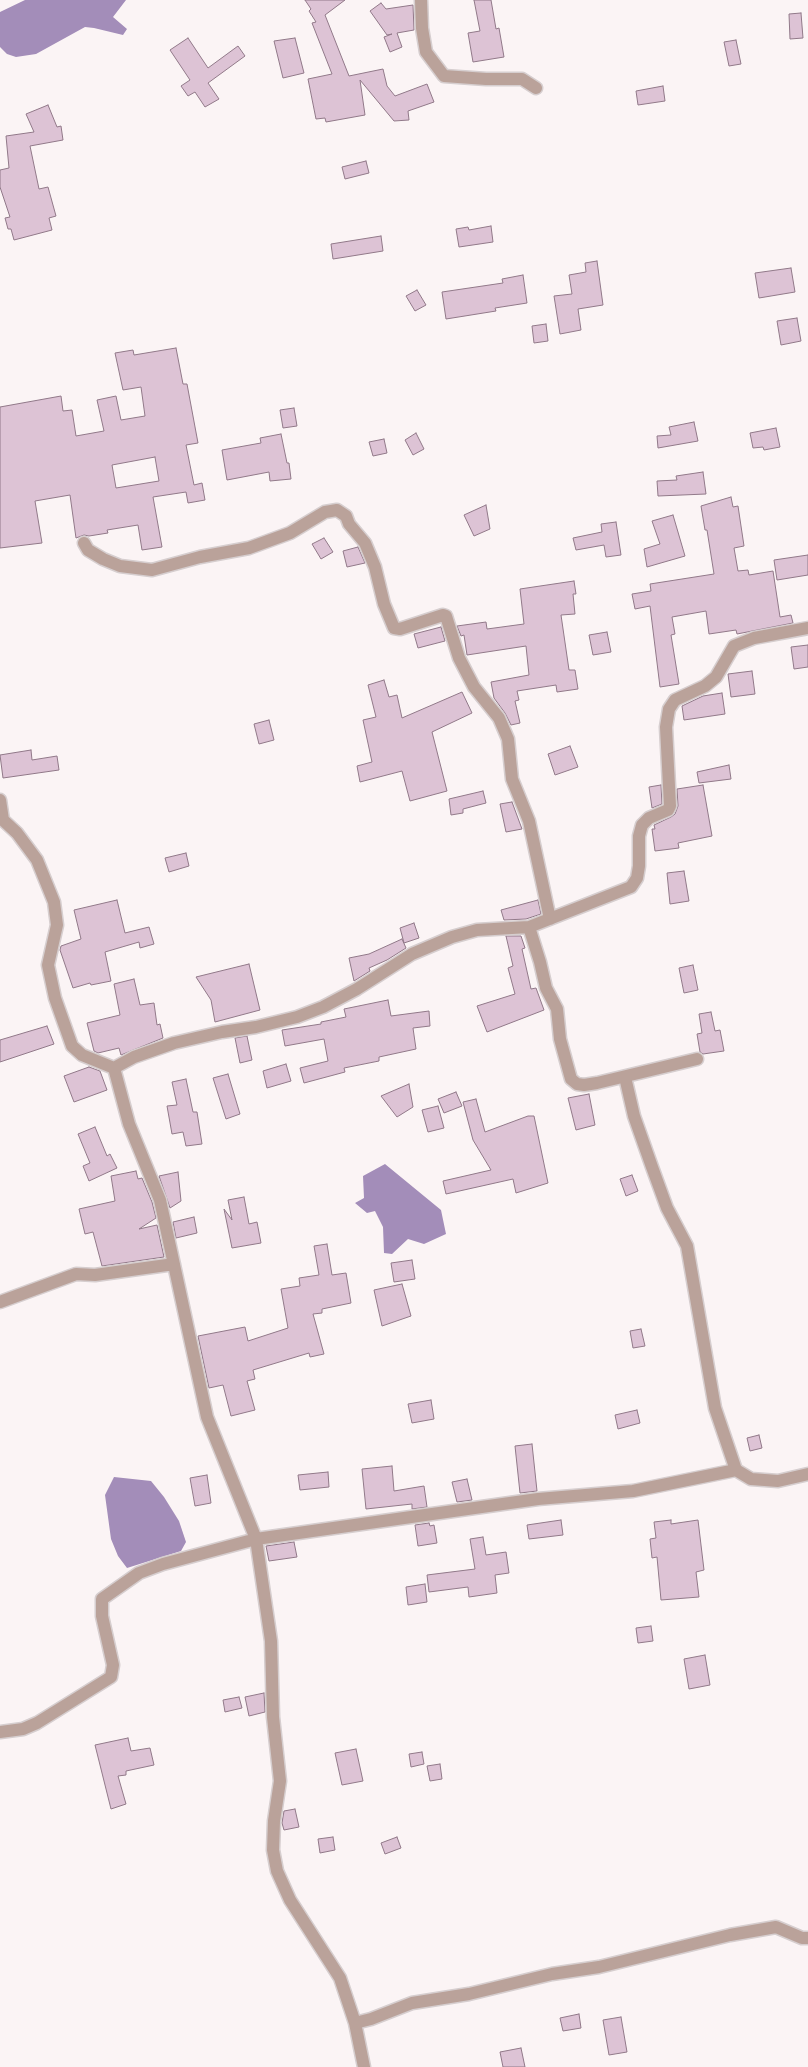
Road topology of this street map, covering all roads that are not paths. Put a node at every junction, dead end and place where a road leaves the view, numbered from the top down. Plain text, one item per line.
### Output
1 (421, 0) edge
2 (536, 88) dead end
3 (84, 543) dead end
4 (808, 628) edge
5 (0, 800) edge
6 (2, 821) edge
7 (550, 918) junction
8 (529, 927) junction
9 (697, 1058) dead end
10 (114, 1068) junction
11 (625, 1077) junction
12 (174, 1264) junction
13 (0, 1302) edge
14 (736, 1470) junction
15 (808, 1474) edge
16 (256, 1539) junction
17 (0, 1732) edge
18 (808, 1938) edge
19 (355, 2023) junction
20 (364, 2067) edge

1 - 2 street
3 - 7 street
4 - 7 street
5 - 6 street
6 - 10 street
7 - 8 street
8 - 10 street
8 - 11 street
9 - 11 street
10 - 12 street
11 - 14 street
12 - 13 street
12 - 16 street
14 - 15 street
14 - 16 street
16 - 17 street
16 - 19 street
18 - 19 street
19 - 20 street

